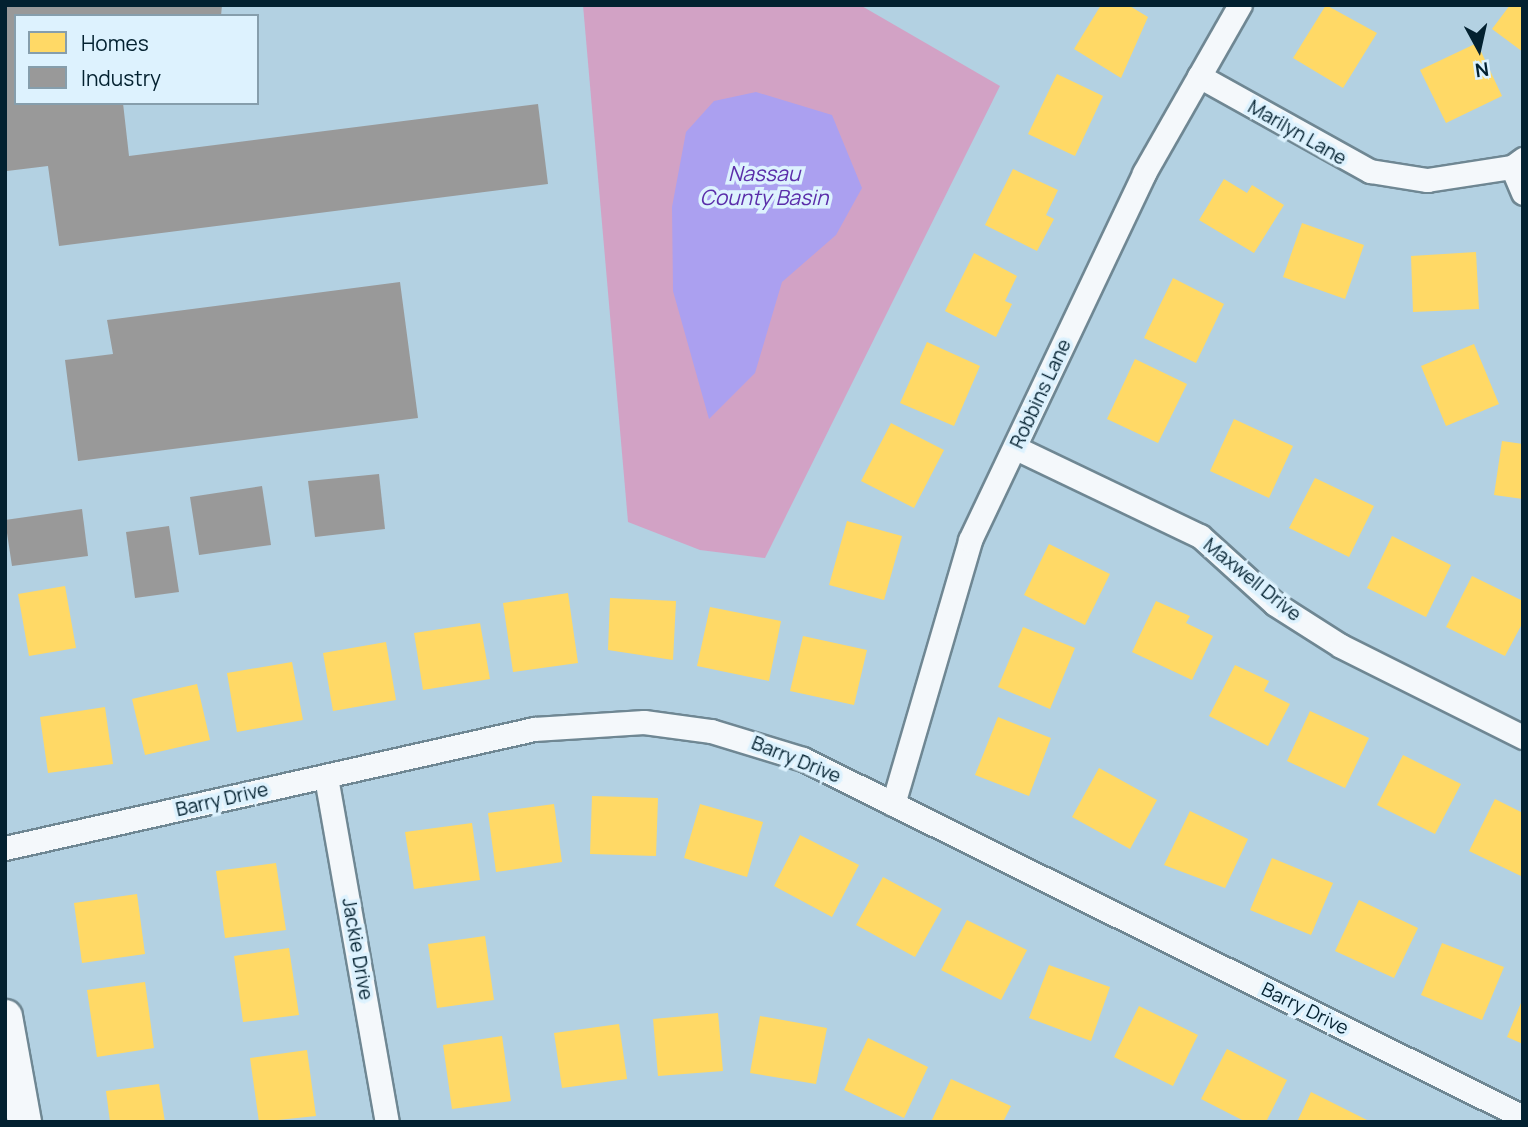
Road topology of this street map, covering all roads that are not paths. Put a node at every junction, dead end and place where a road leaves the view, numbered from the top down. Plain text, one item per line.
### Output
1 (1240, 5) edge
2 (1199, 76) junction
3 (1517, 163) edge
4 (1523, 193) edge
5 (1016, 448) junction
6 (1523, 737) edge
7 (326, 777) junction
8 (893, 804) junction
9 (5, 848) edge
10 (5, 1016) edge
11 (1523, 1117) edge
12 (24, 1122) edge
13 (387, 1122) edge

1 - 2 street, Robbins Lane
2 - 3 street, Marilyn Lane
2 - 5 street, Robbins Lane
3 - 4 street
5 - 6 street, Maxwell Drive
5 - 8 street, Robbins Lane
7 - 8 street, Barry Drive
7 - 9 street, Barry Drive
7 - 13 street, Jackie Drive
8 - 11 street, Barry Drive
10 - 12 main road

